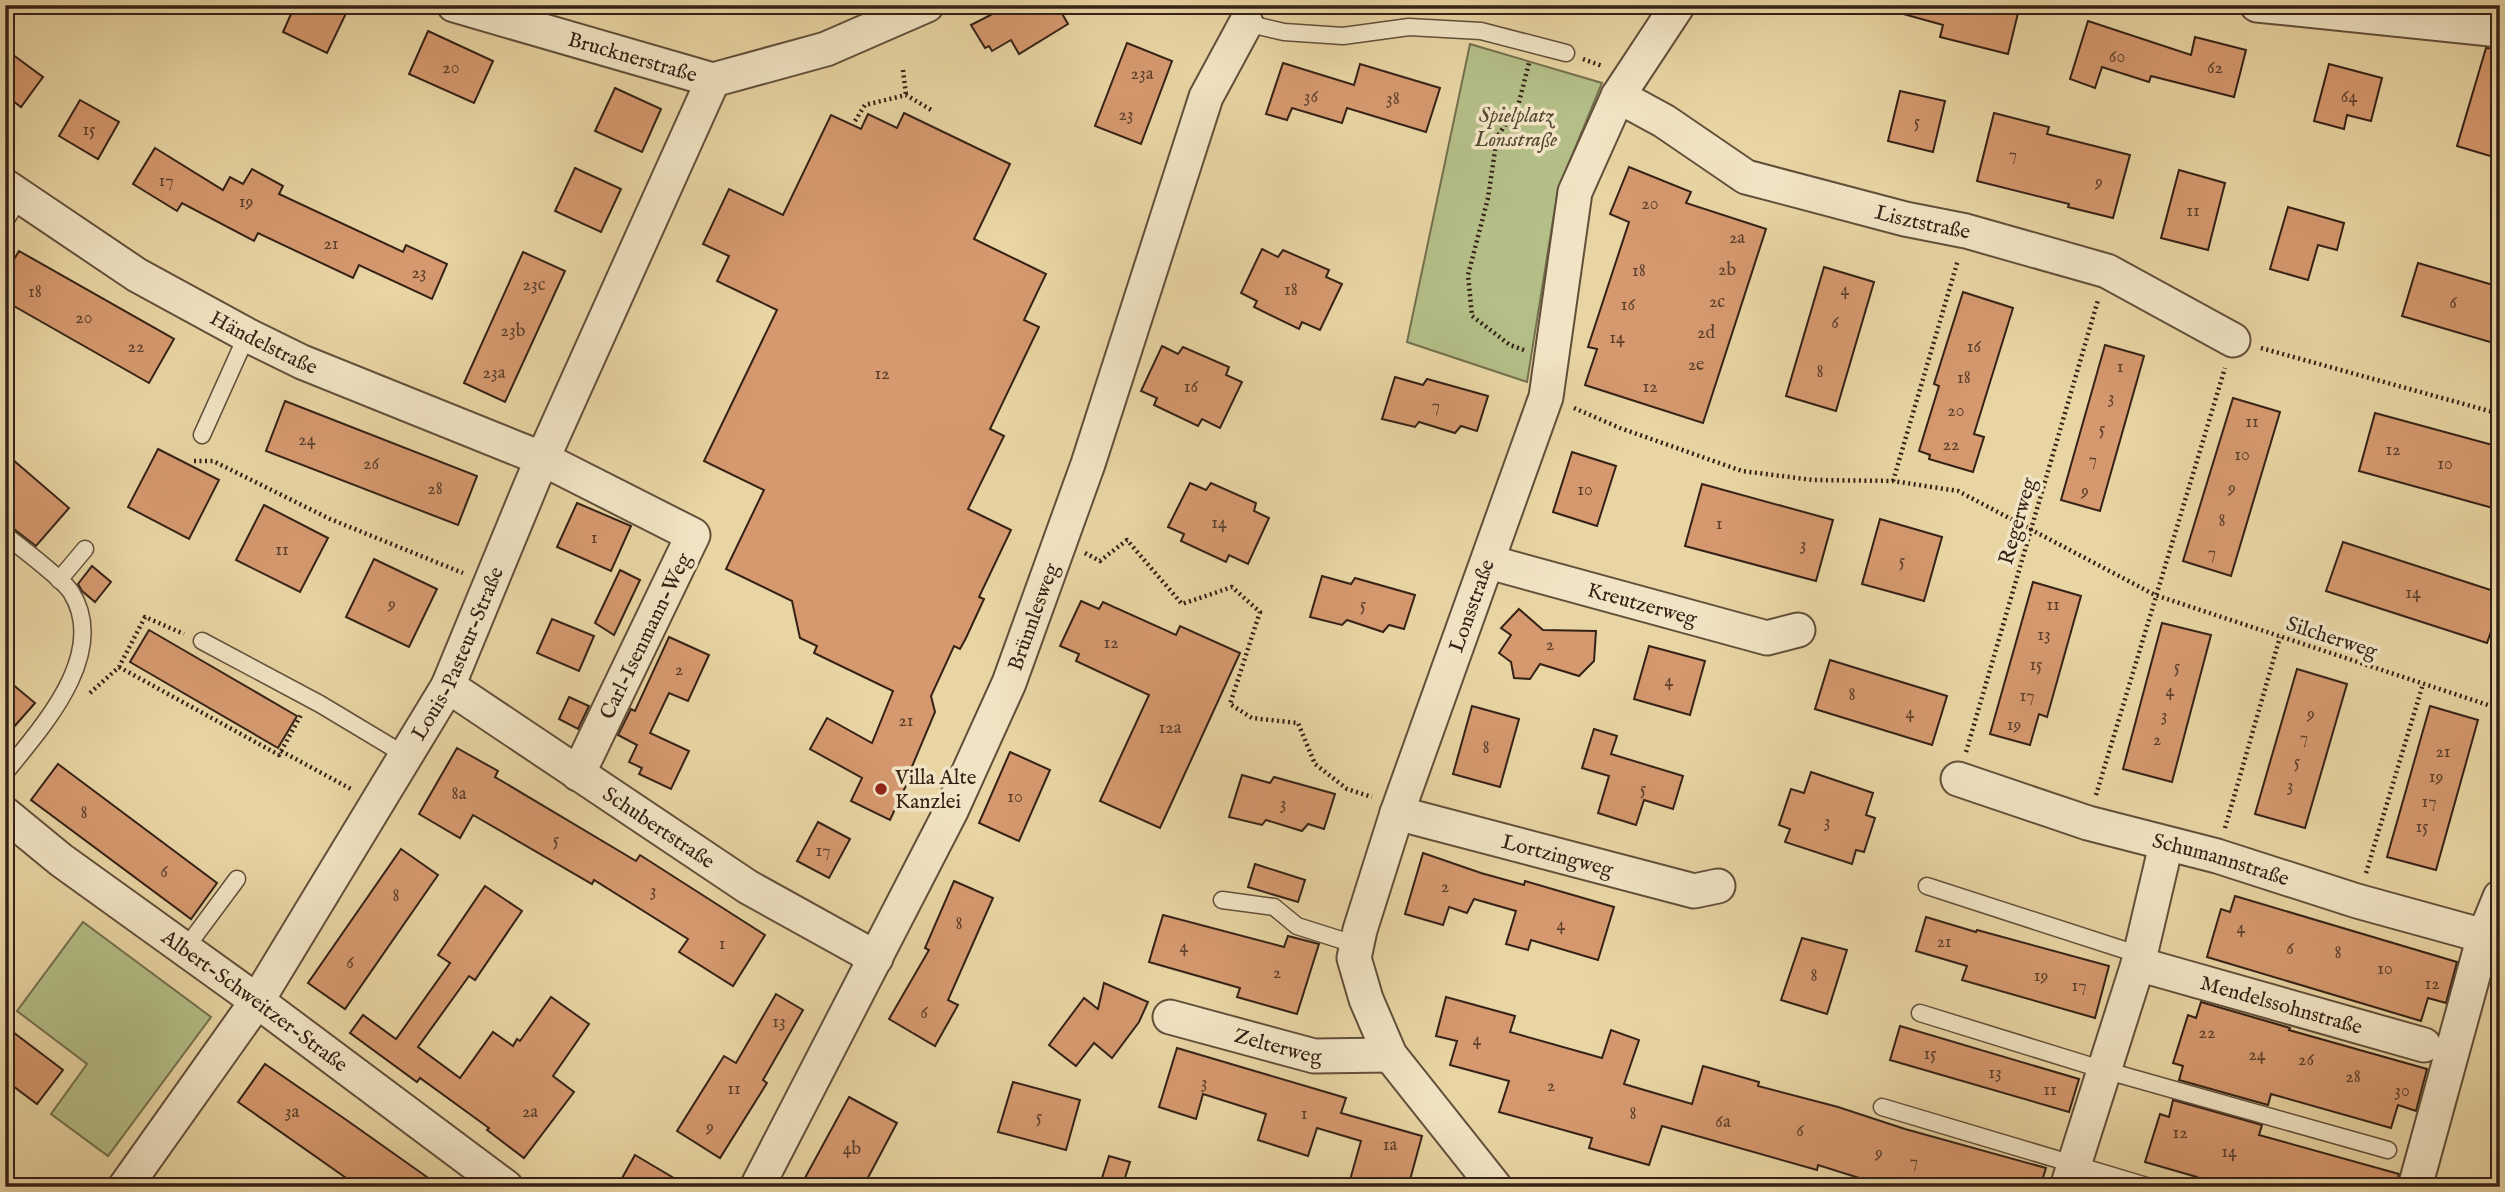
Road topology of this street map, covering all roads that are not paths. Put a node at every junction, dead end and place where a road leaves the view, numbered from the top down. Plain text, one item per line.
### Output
1 (454, 5) edge
2 (927, 5) edge
3 (1678, 5) edge
4 (2256, 5) edge
5 (1246, 23) joint
6 (2500, 30) edge
7 (1566, 53) road end
8 (713, 80) junction
9 (1624, 86) junction
10 (10, 201) edge
11 (247, 335) junction
12 (2233, 341) road end
13 (202, 435) dead end
14 (543, 460) junction
15 (5, 535) edge
16 (85, 549) dead end
17 (1489, 562) junction
18 (59, 580) junction
19 (1798, 630) dead end
20 (202, 641) road end
21 (447, 685) junction
22 (405, 755) junction
23 (5, 773) edge
24 (578, 774) junction
25 (1958, 779) road end
26 (1399, 809) junction
27 (5, 814) edge
28 (2166, 845) junction
29 (237, 880) dead end
30 (1718, 886) dead end
31 (1927, 886) dead end
32 (2500, 897) edge
33 (1222, 900) dead end
34 (2484, 936) junction
35 (1357, 945) junction
36 (185, 949) junction
37 (876, 958) junction
38 (2139, 959) junction
39 (257, 1001) junction
40 (1920, 1013) dead end
41 (1170, 1017) dead end
42 (2424, 1045) dead end
43 (1390, 1055) junction
44 (2104, 1070) junction
45 (1882, 1107) dead end
46 (2388, 1150) dead end
47 (2070, 1176) edge
48 (125, 1187) edge
49 (506, 1187) edge
50 (757, 1187) edge
51 (1495, 1187) edge
52 (2150, 1187) edge
53 (2415, 1187) edge

1 - 8 street, Brucknerstraße
2 - 8 street, Brucknerstraße
3 - 9 street, Lonsstraße
4 - 6 street
5 - 7 lane
5 - 37 street, Brünnlesweg
8 - 14 street, Louis-Pasteur-Straße
9 - 12 street, Lisztstraße
9 - 17 street, Lonsstraße
10 - 11 street, Händelstraße
11 - 13 lane
11 - 14 street, Händelstraße
14 - 21 street, Louis-Pasteur-Straße
14 - 24 street, Carl-Isenmann-Weg
15 - 18 lane
16 - 18 lane
17 - 19 street, Kreutzerweg
17 - 26 street, Lonsstraße
18 - 23 lane
20 - 22 lane
21 - 22 street, Louis-Pasteur-Straße
21 - 24 street, Schubertstraße
22 - 39 street, Louis-Pasteur-Straße
24 - 37 street, Schubertstraße
25 - 28 street, Schumannstraße
26 - 30 street, Lortzingweg
26 - 35 street, Lonsstraße
27 - 36 street, Albert-Schweitzer-Straße
28 - 34 street, Schumannstraße
28 - 38 street
29 - 36 lane
31 - 38 lane
32 - 34 street
33 - 35 lane
34 - 53 street
35 - 43 street, Lonsstraße
36 - 39 street, Albert-Schweitzer-Straße
37 - 50 street, Brünnlesweg
38 - 42 street, Mendelssohnstraße
38 - 44 street
39 - 48 street, Louis-Pasteur-Straße
39 - 49 street, Albert-Schweitzer-Straße
40 - 44 lane
41 - 43 street, Zelterweg
43 - 51 street, Lonsstraße
44 - 46 lane
44 - 47 street
45 - 47 lane
47 - 52 lane

